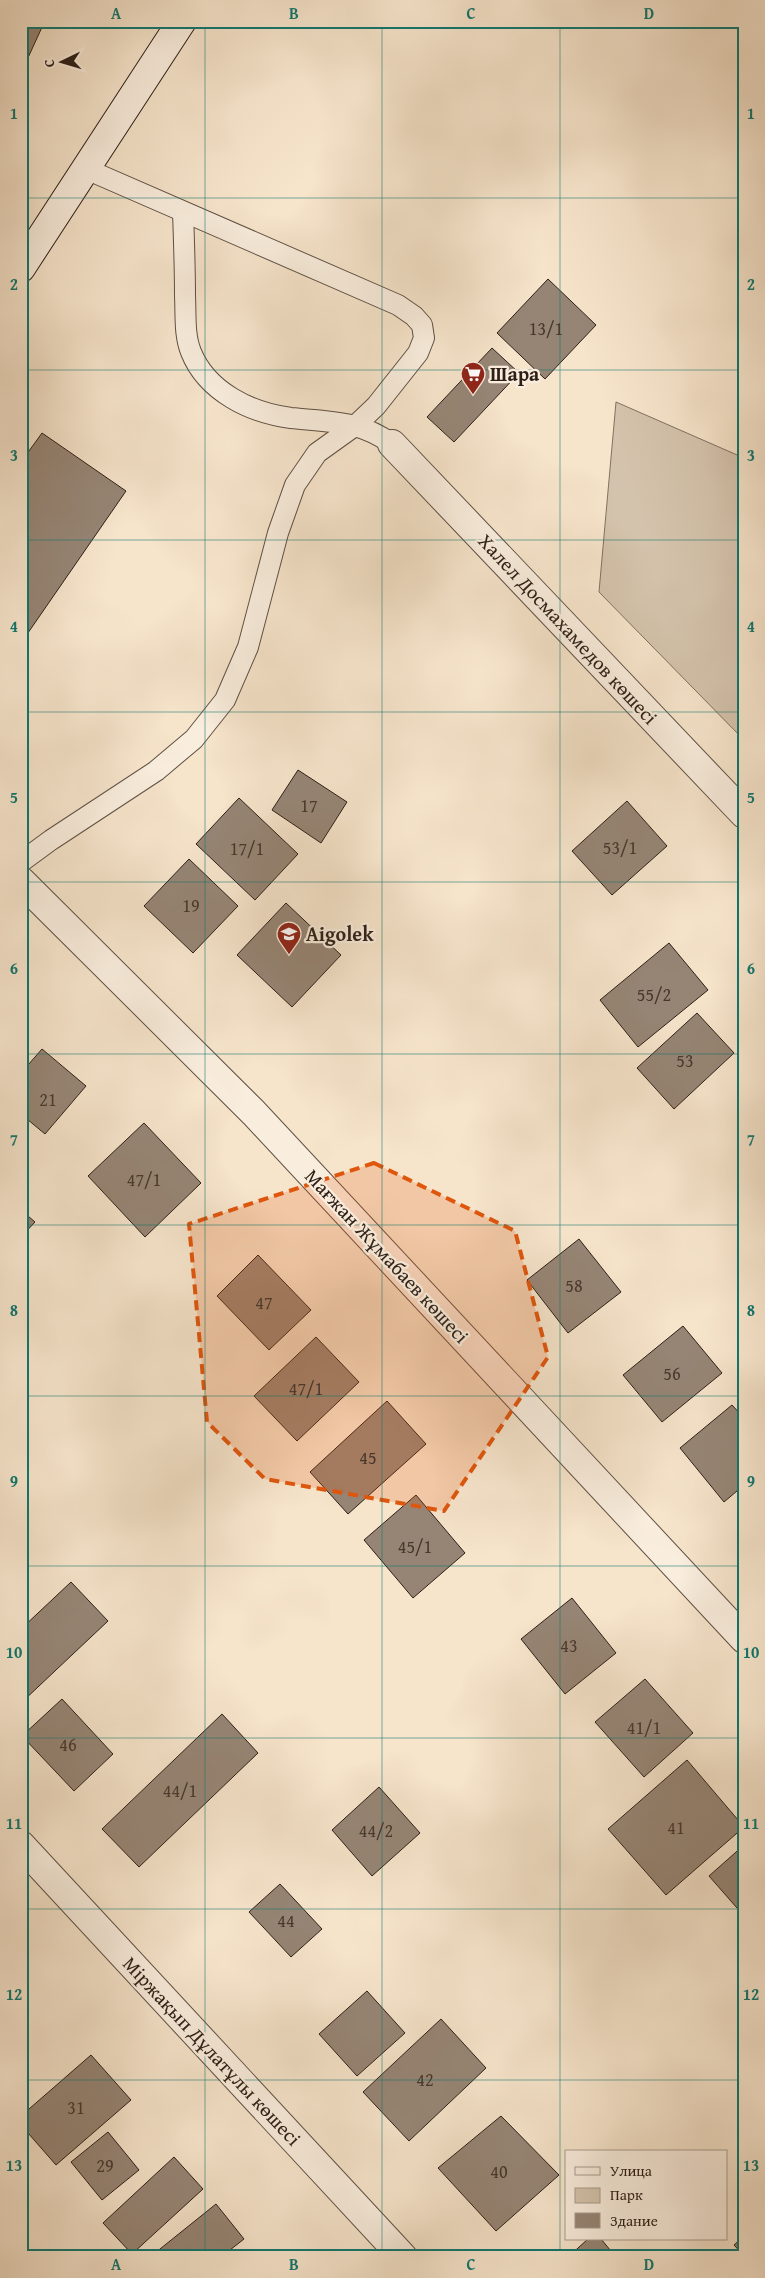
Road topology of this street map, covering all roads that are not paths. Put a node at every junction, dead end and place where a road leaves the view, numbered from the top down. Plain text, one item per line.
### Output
1 (182, 21) edge
2 (86, 169) junction
3 (183, 212) junction
4 (21, 268) edge
5 (356, 425) junction
6 (392, 444) joint
7 (744, 814) edge
8 (21, 862) edge
9 (21, 881) edge
10 (744, 1639) edge
11 (21, 1845) edge
12 (403, 2257) edge

1 - 2 street
2 - 3 lane
2 - 4 street
3 - 5 lane
3 - 5 lane
5 - 6 lane
5 - 8 lane
6 - 7 street, Халел Досмахамедов көшесі
9 - 10 street, Мағжан Жұмабаев көшесі
11 - 12 street, Міржақып Дұлатұлы көшесі

